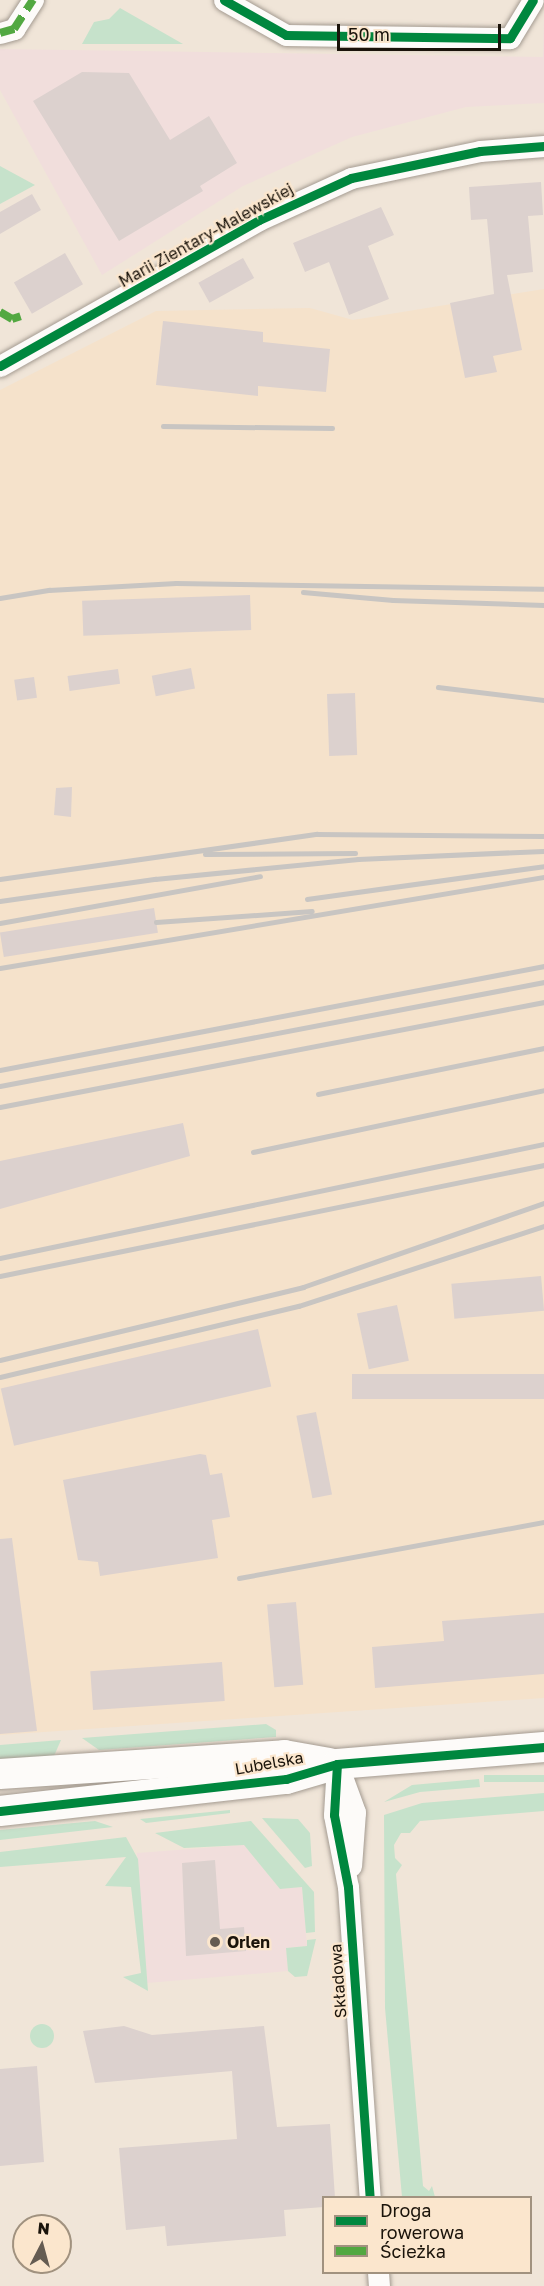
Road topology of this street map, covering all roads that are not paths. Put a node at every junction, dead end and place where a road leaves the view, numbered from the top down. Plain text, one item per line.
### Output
1 (33, 0) edge
2 (224, 0) edge
3 (533, 0) edge
4 (0, 33) edge
5 (544, 146) edge
6 (0, 366) edge
7 (544, 1747) edge
8 (338, 1764) junction
9 (0, 1774) edge
10 (0, 1811) edge
11 (370, 2196) edge

1 - 4 street
2 - 3 street
5 - 6 street, Marii Zientary-Malewskiej
7 - 8 street, Lubelska
8 - 9 street, Lubelska
8 - 10 street, Lubelska
8 - 11 street, Składowa

